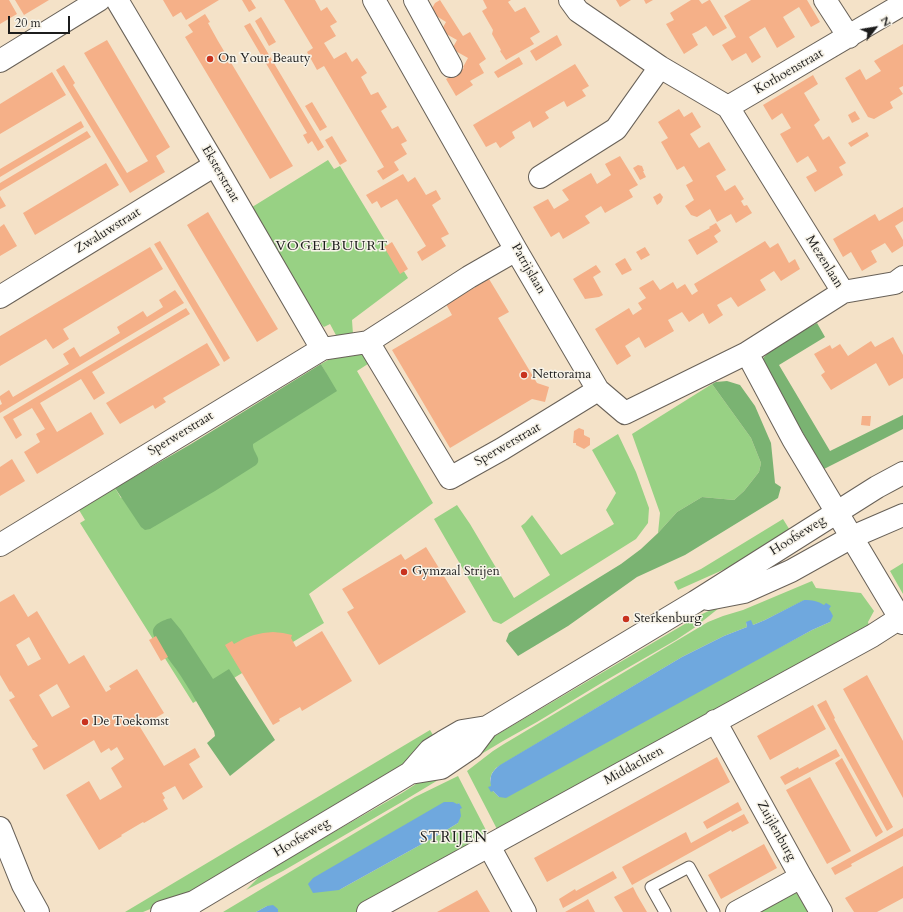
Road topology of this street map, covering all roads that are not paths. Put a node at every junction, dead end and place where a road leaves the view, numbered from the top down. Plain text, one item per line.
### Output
1 (99, 0) edge
2 (117, 0) edge
3 (374, 0) edge
4 (415, 0) edge
5 (570, 0) edge
6 (825, 0) edge
7 (903, 4) edge
8 (849, 36) junction
9 (0, 61) edge
10 (451, 66) dead end
11 (660, 67) junction
12 (728, 107) junction
13 (215, 165) junction
14 (540, 177) dead end
15 (516, 250) junction
16 (903, 277) edge
17 (843, 292) junction
18 (0, 297) edge
19 (368, 342) junction
20 (322, 348) junction
21 (747, 353) junction
22 (598, 390) junction
23 (903, 473) edge
24 (837, 512) junction
25 (903, 515) edge
26 (852, 537) junction
27 (0, 545) edge
28 (695, 602) junction
29 (902, 621) edge
30 (715, 721) junction
31 (0, 828) edge
32 (489, 846) junction
33 (801, 877) junction
34 (189, 907) edge
35 (38, 912) edge
36 (162, 912) edge
37 (368, 912) edge
38 (525, 912) edge
39 (665, 912) edge
40 (714, 912) edge
41 (737, 912) edge
42 (822, 912) edge

1 - 9 street
2 - 13 street, Eksterstraat
3 - 15 street, Patrijslaan
4 - 10 street
5 - 11 street, Mezenlaan
6 - 8 street
7 - 8 street, Korhoenstraat
8 - 12 street, Korhoenstraat
11 - 12 street, Mezenlaan
11 - 14 street
12 - 17 street, Mezenlaan
13 - 18 street, Zwaluwstraat
13 - 20 street, Eksterstraat
15 - 19 street, Sperwerstraat
15 - 22 street, Patrijslaan
16 - 17 street
17 - 21 street, Mezenlaan
19 - 20 street, Sperwerstraat
19 - 22 street, Sperwerstraat
20 - 27 street, Sperwerstraat
21 - 22 street, Patrijslaan
21 - 24 street
23 - 24 street, Hoofseweg
24 - 26 street
24 - 28 street, Hoofseweg
25 - 26 street, Hoofseweg
26 - 28 street, Hoofseweg
26 - 29 street
28 - 34 street, Hoofseweg
29 - 30 street, Middachten
30 - 32 street, Middachten
30 - 33 street, Zuijlenburg
31 - 35 street
32 - 37 street, Middachten
32 - 38 street
33 - 41 street, Zuijlenburg
33 - 42 street
34 - 36 street, Hoofseweg
39 - 40 lane

